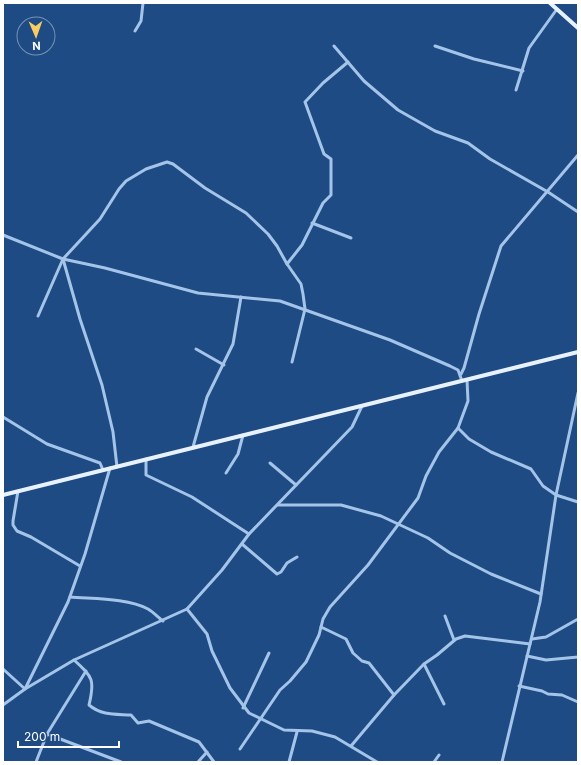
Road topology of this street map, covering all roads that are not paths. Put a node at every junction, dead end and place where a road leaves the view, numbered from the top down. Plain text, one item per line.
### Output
1 (143, 3) edge
2 (550, 3) edge
3 (557, 9) junction
4 (578, 28) edge
5 (135, 31) dead end
6 (334, 46) dead end
7 (435, 46) dead end
8 (348, 62) junction
9 (523, 71) junction
10 (516, 90) dead end
11 (578, 156) edge
12 (548, 192) junction
13 (578, 212) edge
14 (312, 223) junction
15 (3, 235) edge
16 (351, 238) dead end
17 (63, 259) junction
18 (287, 264) junction
19 (241, 297) junction
20 (304, 309) junction
21 (38, 316) dead end
22 (196, 349) dead end
23 (578, 352) edge
24 (292, 362) dead end
25 (224, 365) junction
26 (461, 374) junction
27 (467, 380) junction
28 (462, 381) junction
29 (578, 396) edge
30 (362, 406) junction
31 (3, 417) edge
32 (458, 428) junction
33 (243, 435) junction
34 (193, 447) junction
35 (146, 459) junction
36 (270, 463) dead end
37 (117, 467) junction
38 (110, 468) junction
39 (103, 470) junction
40 (226, 473) dead end
41 (296, 485) junction
42 (18, 491) junction
43 (3, 495) edge
44 (556, 495) junction
45 (578, 502) edge
46 (278, 505) junction
47 (400, 523) junction
48 (249, 534) junction
49 (242, 544) junction
50 (298, 557) dead end
51 (80, 566) junction
52 (541, 594) junction
53 (70, 597) junction
54 (187, 610) junction
55 (445, 616) dead end
56 (578, 619) edge
57 (163, 621) junction
58 (321, 627) junction
59 (532, 639) junction
60 (454, 640) junction
61 (530, 644) junction
62 (269, 652) dead end
63 (527, 656) junction
64 (578, 658) edge
65 (74, 660) junction
66 (424, 664) junction
67 (3, 669) edge
68 (86, 671) junction
69 (519, 686) junction
70 (25, 689) junction
71 (394, 695) junction
72 (578, 702) edge
73 (444, 704) dead end
74 (3, 705) edge
75 (243, 708) junction
76 (260, 719) junction
77 (297, 732) junction
78 (47, 734) junction
79 (351, 746) junction
80 (240, 749) dead end
81 (207, 752) junction
82 (439, 755) dead end
83 (36, 762) edge
84 (121, 762) edge
85 (198, 762) edge
86 (214, 762) edge
87 (289, 762) edge
88 (377, 762) edge
89 (434, 762) edge
90 (502, 762) edge

1 - 5 street
2 - 3 main road
3 - 4 main road
3 - 9 street
6 - 8 street
7 - 9 street
8 - 12 street
8 - 14 street
9 - 10 street
11 - 12 street
12 - 13 street
12 - 26 street
14 - 16 street
14 - 18 street
15 - 17 street
17 - 18 street
17 - 19 street
17 - 21 street
17 - 37 street
18 - 20 street
19 - 20 street
19 - 25 street
20 - 24 street
20 - 26 street
22 - 25 street
23 - 27 main road
25 - 34 street
26 - 28 street
27 - 28 main road
27 - 32 street
28 - 30 main road
29 - 44 street
30 - 33 main road
30 - 41 street
31 - 39 street
32 - 44 street
32 - 47 street
33 - 34 main road
33 - 40 street
34 - 35 main road
35 - 37 main road
35 - 48 street
36 - 41 street
37 - 38 main road
38 - 39 main road
38 - 51 street
39 - 42 main road
41 - 46 street
42 - 43 main road
42 - 51 street
44 - 45 street
44 - 52 street
46 - 47 street
46 - 48 street
47 - 52 street
47 - 58 street
48 - 49 street
49 - 50 street
49 - 54 street
51 - 53 street
52 - 59 street
53 - 57 street
53 - 70 street
54 - 57 street
54 - 75 street
55 - 60 street
56 - 59 street
57 - 65 street
58 - 71 street
58 - 76 street
59 - 61 street
60 - 61 street
60 - 66 street
61 - 63 street
62 - 75 street
63 - 64 street
63 - 69 street
65 - 68 street
65 - 70 street
66 - 71 street
66 - 73 street
67 - 70 street
68 - 78 street
68 - 81 street
69 - 72 street
69 - 90 street
70 - 74 street
71 - 79 street
75 - 76 street
76 - 77 street
76 - 80 street
77 - 79 street
77 - 87 street
78 - 83 street
78 - 84 street
79 - 88 street
81 - 85 street
81 - 86 street
82 - 89 street

